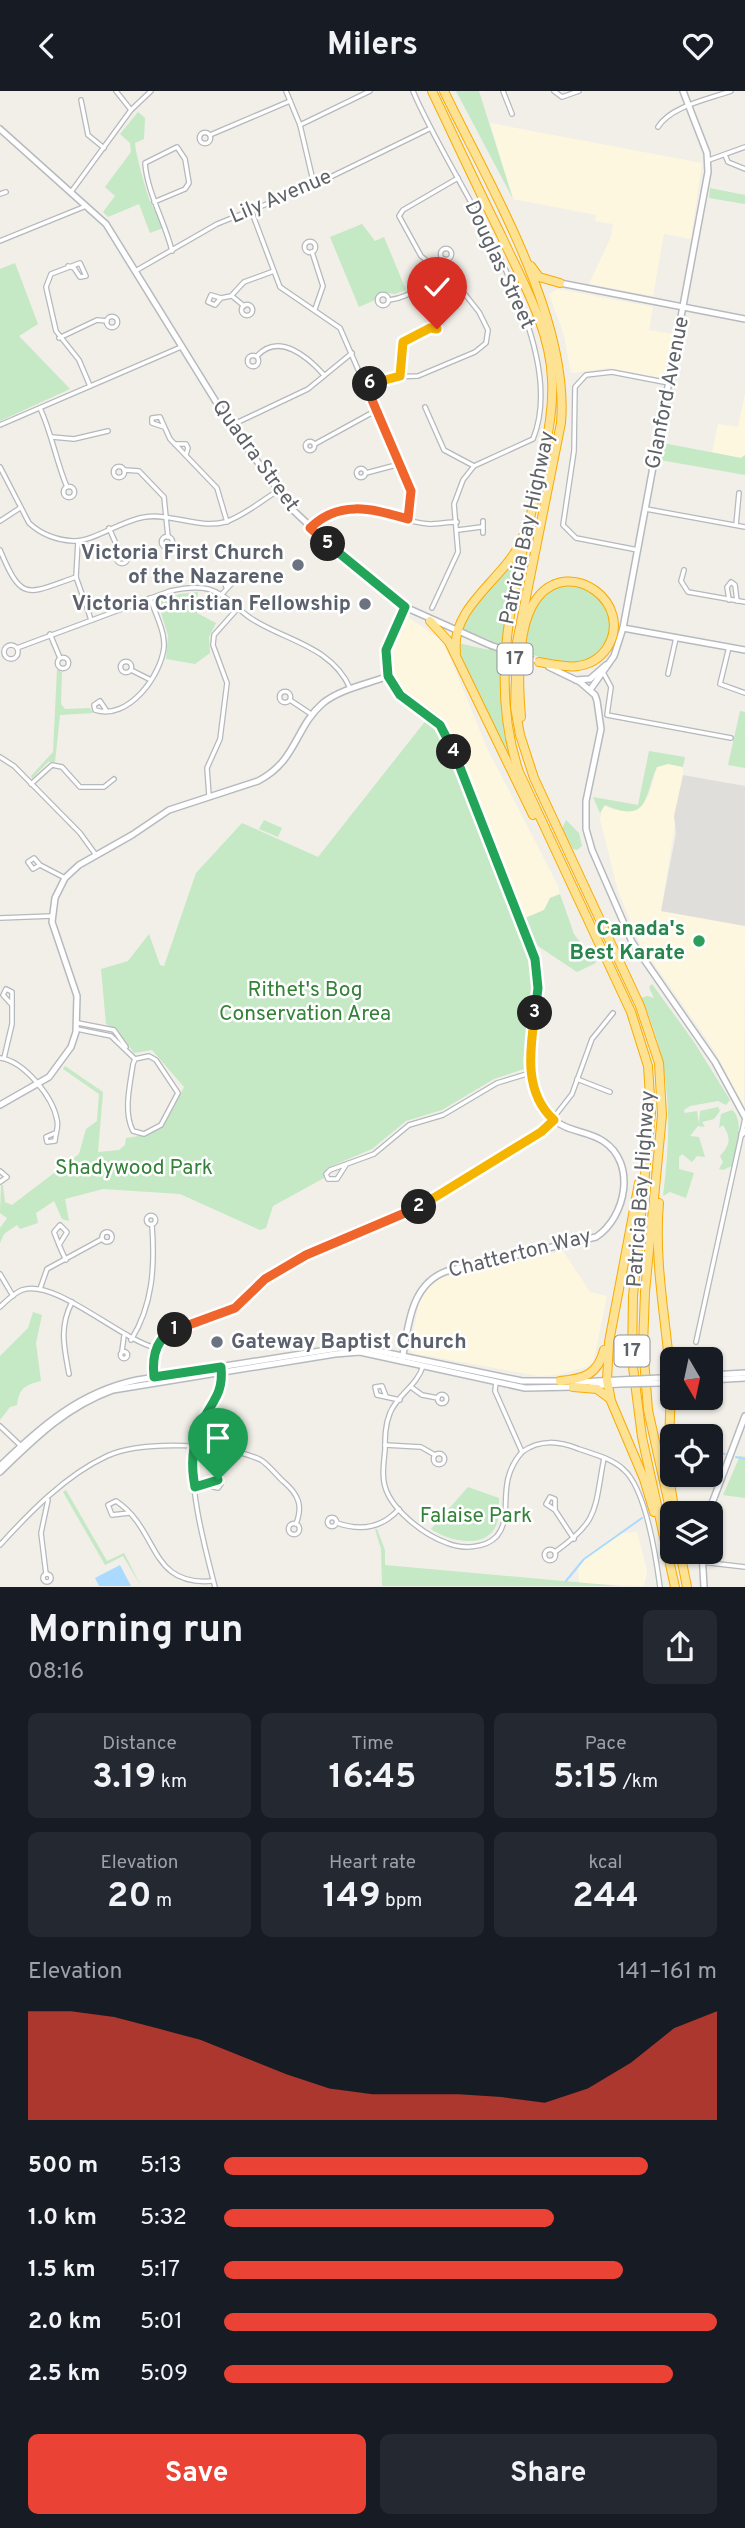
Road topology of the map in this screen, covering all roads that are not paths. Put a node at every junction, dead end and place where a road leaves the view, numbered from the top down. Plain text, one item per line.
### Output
1 (116, 91) edge
2 (151, 91) edge
3 (285, 91) edge
4 (370, 91) edge
5 (413, 91) edge
6 (432, 91) edge
7 (444, 91) edge
8 (503, 91) edge
9 (554, 91) edge
10 (579, 91) edge
11 (683, 91) edge
12 (731, 91) edge
13 (81, 100) dead end
14 (290, 101) junction
15 (688, 106) junction
16 (131, 110) junction
17 (512, 114) dead end
18 (300, 125) junction
19 (658, 127) dead end
20 (0, 129) edge
21 (429, 129) junction
22 (210, 135) dead end
23 (466, 137) junction
24 (745, 147) edge
25 (104, 148) junction
26 (725, 155) junction
27 (709, 160) junction
28 (745, 169) edge
29 (458, 179) junction
30 (314, 185) junction
31 (6, 192) dead end
32 (71, 192) junction
33 (0, 194) edge
34 (154, 202) junction
35 (87, 205) junction
36 (251, 210) junction
37 (0, 241) edge
38 (172, 251) junction
39 (312, 252) dead end
40 (443, 259) dead end
41 (68, 266) junction
42 (436, 269) junction
43 (137, 270) junction
44 (274, 271) junction
45 (560, 283) junction
46 (236, 289) junction
47 (231, 296) junction
48 (221, 299) dead end
49 (388, 300) dead end
50 (684, 307) junction
51 (315, 310) junction
52 (745, 319) edge
53 (107, 321) dead end
54 (430, 328) dead end
55 (59, 338) junction
56 (183, 347) junction
57 (352, 353) junction
58 (257, 356) dead end
59 (324, 375) junction
60 (400, 376) junction
61 (669, 383) junction
62 (366, 386) junction
63 (91, 387) junction
64 (563, 391) junction
65 (425, 407) dead end
66 (40, 408) junction
67 (377, 410) junction
68 (0, 425) edge
69 (231, 426) junction
70 (164, 427) dead end
71 (108, 431) dead end
72 (548, 431) junction
73 (52, 437) junction
74 (175, 444) junction
75 (315, 444) dead end
76 (186, 455) junction
77 (400, 464) junction
78 (474, 466) junction
79 (0, 467) edge
80 (124, 470) dead end
81 (366, 473) dead end
82 (67, 487) dead end
83 (276, 492) junction
84 (739, 493) dead end
85 (20, 508) junction
86 (646, 509) junction
87 (166, 517) junction
88 (408, 519) junction
89 (0, 521) edge
90 (483, 521) dead end
91 (227, 522) junction
92 (457, 522) junction
93 (736, 525) junction
94 (481, 527) junction
95 (745, 527) edge
96 (109, 528) junction
97 (310, 528) junction
98 (458, 530) junction
99 (483, 533) dead end
100 (168, 537) dead end
101 (78, 541) junction
102 (0, 550) edge
103 (638, 550) junction
104 (120, 553) dead end
105 (684, 570) dead end
106 (76, 577) junction
107 (226, 587) dead end
108 (222, 594) junction
109 (150, 598) junction
110 (729, 600) junction
111 (737, 601) junction
112 (745, 602) edge
113 (405, 607) junction
114 (238, 608) junction
115 (432, 608) dead end
116 (90, 620) junction
117 (430, 621) junction
118 (624, 628) junction
119 (456, 633) junction
120 (50, 634) junction
121 (676, 638) junction
122 (729, 647) junction
123 (17, 648) dead end
124 (745, 650) edge
125 (60, 659) dead end
126 (536, 661) junction
127 (611, 661) junction
128 (131, 670) dead end
129 (462, 670) junction
130 (604, 674) junction
131 (668, 674) dead end
132 (388, 676) junction
133 (149, 679) junction
134 (576, 680) junction
135 (351, 690) junction
136 (590, 690) junction
137 (745, 693) edge
138 (290, 701) dead end
139 (106, 710) dead end
140 (313, 715) junction
141 (731, 738) dead end
142 (0, 757) edge
143 (114, 779) dead end
144 (31, 784) junction
145 (541, 795) junction
146 (208, 796) junction
147 (96, 855) junction
148 (40, 865) dead end
149 (65, 878) junction
150 (52, 916) junction
151 (0, 918) edge
152 (594, 934) junction
153 (12, 1005) dead end
154 (613, 1013) dead end
155 (77, 1026) junction
156 (656, 1051) junction
157 (2, 1058) edge
158 (135, 1059) junction
159 (530, 1073) junction
160 (577, 1079) junction
161 (38, 1086) junction
162 (610, 1092) dead end
163 (0, 1105) edge
164 (651, 1113) junction
165 (745, 1118) edge
166 (554, 1120) junction
167 (743, 1132) edge
168 (55, 1133) dead end
169 (346, 1165) junction
170 (0, 1171) edge
171 (0, 1182) edge
172 (152, 1225) dead end
173 (102, 1239) dead end
174 (59, 1245) junction
175 (66, 1260) junction
176 (0, 1274) edge
177 (40, 1289) junction
178 (618, 1293) junction
179 (13, 1296) junction
180 (72, 1303) junction
181 (0, 1307) edge
182 (124, 1336) junction
183 (131, 1340) junction
184 (696, 1342) dead end
185 (667, 1345) edge
186 (156, 1348) junction
187 (122, 1352) dead end
188 (403, 1358) junction
189 (423, 1366) junction
190 (221, 1369) junction
191 (69, 1374) dead end
192 (745, 1377) edge
193 (496, 1378) junction
194 (723, 1378) edge
195 (723, 1379) edge
196 (155, 1380) junction
197 (660, 1380) edge
198 (560, 1381) junction
199 (607, 1383) junction
200 (411, 1387) junction
201 (573, 1387) junction
202 (386, 1396) dead end
203 (438, 1398) dead end
204 (400, 1400) junction
205 (611, 1401) junction
206 (745, 1416) edge
207 (0, 1426) edge
208 (385, 1445) junction
209 (194, 1446) junction
210 (23, 1447) junction
211 (522, 1452) junction
212 (435, 1455) dead end
213 (604, 1458) junction
214 (0, 1466) edge
215 (0, 1472) edge
216 (205, 1485) dead end
217 (195, 1487) junction
218 (49, 1498) junction
219 (668, 1501) edge
220 (713, 1501) edge
221 (399, 1509) junction
222 (555, 1510) dead end
223 (129, 1513) junction
224 (337, 1523) dead end
225 (296, 1524) dead end
226 (574, 1539) junction
227 (0, 1545) edge
228 (555, 1552) dead end
229 (684, 1564) edge
230 (702, 1564) edge
231 (719, 1564) edge
232 (745, 1567) edge
233 (46, 1573) dead end
234 (213, 1581) junction
235 (215, 1587) edge
236 (660, 1587) edge
237 (673, 1587) edge
238 (687, 1587) edge
239 (704, 1587) edge

1 - 16 street
2 - 16 street
3 - 14 street
4 - 18 street
5 - 21 street, Douglas Street
6 - 72 highway, Patricia Bay Highway / 17
7 - 23 highway, Patricia Bay Highway / 17
8 - 17 street
9 - 10 street
11 - 15 main road
12 - 15 street
13 - 25 street
14 - 18 street
14 - 22 street
15 - 19 street
15 - 27 main road
16 - 25 street
18 - 30 street
20 - 32 main road, Quadra Street
21 - 29 street, Douglas Street
21 - 30 street, Lily Avenue
23 - 45 highway
23 - 64 highway, Patricia Bay Highway / 17
24 - 26 street
25 - 32 street
26 - 27 street
26 - 28 street
27 - 50 main road, Glanford Avenue
29 - 42 street
29 - 78 street, Douglas Street
30 - 36 street, Lily Avenue
31 - 33 street
32 - 35 main road, Quadra Street
34 - 34 street
34 - 38 street
35 - 37 street
35 - 43 main road, Quadra Street
36 - 38 street, Lily Avenue
36 - 44 street
38 - 43 street, Lily Avenue
39 - 51 street
40 - 42 street
41 - 41 street
41 - 55 street
42 - 49 street
42 - 60 street
43 - 56 main road, Quadra Street
44 - 46 street
44 - 51 street
45 - 50 main road
45 - 64 highway
46 - 47 street
46 - 47 street
47 - 48 street
50 - 52 main road
50 - 61 main road, Glanford Avenue
51 - 57 street
53 - 55 street
54 - 60 street
55 - 63 street
56 - 63 street
56 - 69 main road, Quadra Street
57 - 59 street
57 - 62 street
58 - 59 street
59 - 69 street
60 - 62 street
61 - 86 main road, Glanford Avenue
61 - 103 street
62 - 67 street
63 - 66 street
64 - 145 highway, Patricia Bay Highway / 17
65 - 78 street
66 - 68 street
66 - 73 street
67 - 75 street
67 - 77 street
69 - 83 main road, Quadra Street
70 - 74 street
71 - 73 street
72 - 119 highway
72 - 152 highway, Patricia Bay Highway / 17
73 - 82 street
74 - 76 street
74 - 76 street
76 - 91 street
77 - 81 street
77 - 88 street
78 - 92 street
79 - 85 street
80 - 87 street
83 - 91 street
83 - 97 main road, Quadra Street
84 - 93 street
85 - 89 street
85 - 101 street
86 - 93 street
86 - 103 main road, Glanford Avenue
87 - 91 street
87 - 96 street
87 - 100 street
88 - 92 street
88 - 97 street
90 - 94 street
92 - 98 street
93 - 95 street
94 - 98 street
94 - 99 street
96 - 101 street
96 - 104 street
97 - 113 main road, Quadra Street
98 - 115 street
101 - 106 street
102 - 106 street
103 - 118 main road, Glanford Avenue
105 - 110 street
106 - 116 street
107 - 108 street
108 - 109 street
108 - 114 street
109 - 116 street
109 - 133 street
110 - 111 street
110 - 111 street
111 - 112 street
113 - 117 main road, Quadra Street
113 - 132 main road
114 - 135 street
114 - 146 street
116 - 120 street
117 - 119 main road, Quadra Street
117 - 129 highway
118 - 121 main road
118 - 127 main road, Glanford Avenue
119 - 126 main road, Quadra Street, bridge
119 - 129 highway
120 - 123 street
120 - 125 street
121 - 122 main road
121 - 131 street
122 - 124 main road
122 - 137 street
126 - 134 main road, Quadra Street
126 - 145 highway
127 - 130 main road, Glanford Avenue
127 - 134 main road
128 - 133 street
129 - 152 highway
130 - 136 main road, Glanford Avenue
130 - 141 street
132 - 135 main road
132 - 159 main road
133 - 139 street
134 - 136 main road, Quadra Street
135 - 140 main road
136 - 165 main road
138 - 140 street
140 - 146 main road
142 - 144 street
143 - 144 street
144 - 147 street
145 - 156 highway, Patricia Bay Highway / 17
146 - 147 main road
147 - 149 main road
148 - 149 street
149 - 150 main road
150 - 151 street
150 - 155 main road
152 - 164 highway, Patricia Bay Highway / 17
153 - 157 street
154 - 160 street
155 - 158 street
155 - 161 main road
156 - 185 highway
156 - 219 highway, Patricia Bay Highway / 17
157 - 161 street
158 - 158 street
159 - 166 main road
159 - 169 street
160 - 162 street
160 - 166 street
161 - 163 main road
161 - 168 street
164 - 178 highway
164 - 237 highway, Patricia Bay Highway / 17
165 - 167 street
166 - 186 street
166 - 188 main road, Chatterton Way
167 - 184 street
169 - 169 street
170 - 171 street
172 - 183 street
173 - 175 street
174 - 174 street
174 - 175 street
175 - 177 street
176 - 179 street
177 - 179 street
177 - 180 street
178 - 198 highway
178 - 199 highway
179 - 181 street
180 - 182 street
180 - 191 street
182 - 183 street
182 - 187 street
183 - 186 street
186 - 196 street
188 - 189 main road
188 - 190 main road
188 - 193 main road
189 - 193 main road
189 - 200 street
190 - 196 main road
190 - 209 street
192 - 194 main road
192 - 195 main road
193 - 198 main road
193 - 201 main road
193 - 211 street
196 - 210 main road
197 - 199 main road, bridge
198 - 199 main road
199 - 201 main road
199 - 205 highway
200 - 203 street
200 - 204 street
201 - 205 highway
202 - 204 street
204 - 208 street
205 - 237 highway
206 - 220 main road
207 - 210 street
208 - 212 street
208 - 221 street
209 - 217 street
209 - 218 street
209 - 225 street
210 - 214 main road
210 - 215 main road
211 - 213 street
211 - 221 street
213 - 226 street
213 - 236 street
216 - 217 street
217 - 234 street
218 - 227 street
218 - 233 street
221 - 224 street
222 - 226 street
223 - 223 street
223 - 234 street
226 - 228 street
229 - 238 highway
230 - 239 main road
231 - 232 street
234 - 235 street

